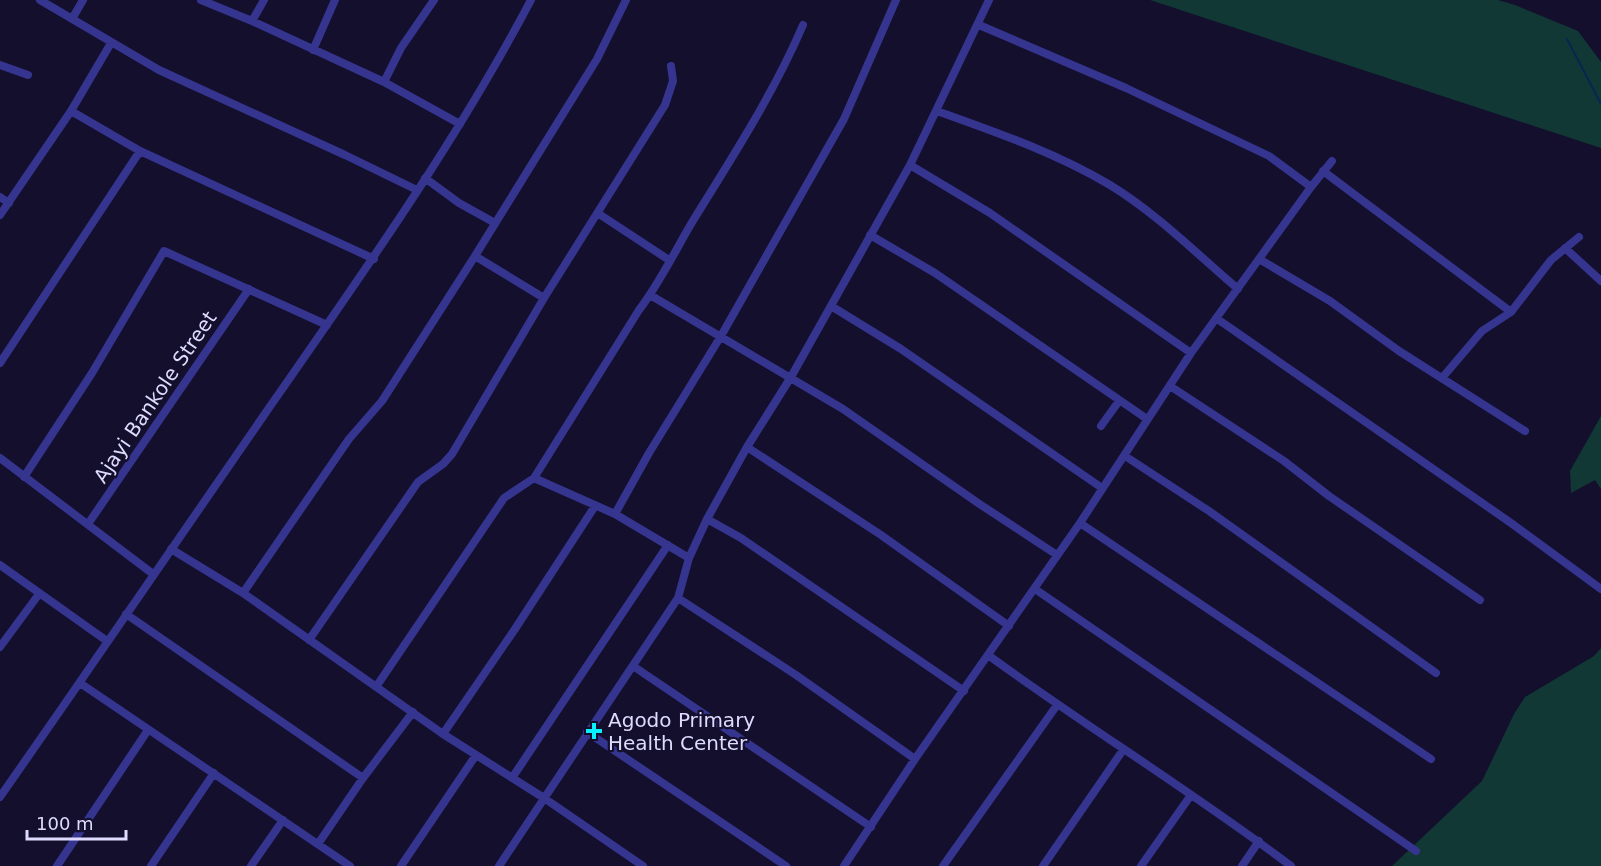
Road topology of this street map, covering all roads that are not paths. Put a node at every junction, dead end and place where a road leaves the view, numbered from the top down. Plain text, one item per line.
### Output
1 (40, 0) edge
2 (84, 0) edge
3 (264, 0) edge
4 (335, 0) edge
5 (434, 0) edge
6 (531, 0) edge
7 (626, 0) edge
8 (896, 0) edge
9 (989, 0) edge
10 (207, 1) edge
11 (72, 19) junction
12 (252, 21) junction
13 (803, 25) dead end
14 (978, 25) junction
15 (111, 43) junction
16 (314, 50) junction
17 (0, 65) edge
18 (671, 66) dead end
19 (28, 75) dead end
20 (384, 82) junction
21 (71, 111) junction
22 (937, 111) junction
23 (460, 124) junction
24 (140, 151) junction
25 (1332, 160) dead end
26 (909, 165) junction
27 (1323, 171) junction
28 (425, 178) junction
29 (1311, 186) junction
30 (417, 190) junction
31 (0, 197) edge
32 (9, 203) junction
33 (598, 214) junction
34 (0, 215) edge
35 (495, 223) junction
36 (870, 235) junction
37 (1579, 237) dead end
38 (1565, 248) junction
39 (475, 256) junction
40 (374, 259) junction
41 (1259, 259) junction
42 (669, 260) junction
43 (1601, 281) edge
44 (249, 289) junction
45 (1238, 289) junction
46 (650, 296) junction
47 (544, 298) junction
48 (831, 306) junction
49 (1511, 312) junction
50 (1216, 318) junction
51 (327, 325) junction
52 (721, 336) junction
53 (1191, 353) junction
54 (0, 363) edge
55 (791, 377) junction
56 (1442, 378) junction
57 (1170, 386) junction
58 (1119, 401) junction
59 (1147, 420) junction
60 (1101, 426) dead end
61 (1525, 431) dead end
62 (747, 447) junction
63 (1125, 456) junction
64 (0, 458) edge
65 (24, 477) junction
66 (534, 478) junction
67 (1102, 488) junction
68 (595, 506) junction
69 (615, 514) junction
70 (707, 519) junction
71 (1080, 523) junction
72 (88, 525) junction
73 (668, 545) junction
74 (171, 549) junction
75 (1057, 555) junction
76 (689, 558) junction
77 (0, 565) edge
78 (153, 574) junction
79 (1035, 589) junction
80 (1601, 589) edge
81 (243, 593) junction
82 (39, 594) junction
83 (678, 598) junction
84 (1480, 600) dead end
85 (126, 614) junction
86 (1009, 626) junction
87 (309, 640) junction
88 (107, 641) junction
89 (0, 647) edge
90 (988, 655) junction
91 (633, 666) junction
92 (1436, 672) dead end
93 (80, 683) junction
94 (376, 687) junction
95 (964, 691) junction
96 (1057, 705) junction
97 (413, 712) junction
98 (148, 730) junction
99 (587, 732) junction
100 (443, 734) junction
101 (1123, 750) junction
102 (476, 755) junction
103 (915, 759) junction
104 (1431, 759) dead end
105 (214, 773) junction
106 (363, 778) junction
107 (512, 778) junction
108 (1191, 795) junction
109 (0, 797) edge
110 (544, 798) junction
111 (283, 820) junction
112 (871, 827) junction
113 (1259, 842) junction
114 (318, 844) junction
115 (1416, 851) dead end
116 (57, 866) edge
117 (151, 866) edge
118 (251, 866) edge
119 (350, 866) edge
120 (402, 866) edge
121 (499, 866) edge
122 (643, 866) edge
123 (786, 866) edge
124 (844, 866) edge
125 (943, 866) edge
126 (1043, 866) edge
127 (1141, 866) edge
128 (1242, 866) edge
129 (1291, 866) edge

1 - 11 street
2 - 11 street
3 - 12 street
4 - 16 street
5 - 20 street
6 - 23 street
7 - 35 street
8 - 52 street
9 - 14 street
10 - 12 street
11 - 15 street
12 - 16 street
13 - 42 street
14 - 22 street
14 - 29 street
15 - 21 street
15 - 30 street
16 - 20 street
17 - 19 street
18 - 33 street
20 - 23 street
21 - 24 street
21 - 32 street
22 - 26 street
22 - 45 street
23 - 28 street
24 - 40 street
24 - 54 street
25 - 27 street
26 - 36 street
26 - 53 street
27 - 29 street
27 - 49 street
28 - 30 street
28 - 35 street
29 - 41 street
30 - 40 street
31 - 32 street
32 - 34 street
33 - 42 street
33 - 47 street
35 - 39 street
36 - 48 street
36 - 58 street
37 - 38 street
38 - 43 street
38 - 49 street
39 - 47 street
39 - 81 street
40 - 51 street
41 - 45 street
41 - 56 street
42 - 46 street
44 - 51 street
44 - 65 street
44 - 72 street, Ajayi Bankole Street
45 - 50 street
46 - 52 street
46 - 66 street
47 - 87 street
48 - 55 street
48 - 67 street
49 - 56 street
50 - 53 street
50 - 80 street
51 - 74 street
52 - 55 street
52 - 69 street
53 - 57 street
55 - 62 street
55 - 75 street
56 - 61 street
57 - 59 street
57 - 84 street
58 - 59 street
58 - 60 street
59 - 63 street
62 - 70 street
62 - 86 street
63 - 67 street
63 - 92 street
64 - 65 street
65 - 72 street
66 - 68 street
66 - 94 street
67 - 71 street
68 - 69 street
68 - 100 street
69 - 73 street
70 - 76 street
70 - 95 street
71 - 75 street
71 - 104 street
72 - 78 street
73 - 76 street
73 - 107 street
74 - 78 street
74 - 81 street
75 - 79 street
76 - 83 street
77 - 82 street
78 - 85 street
79 - 86 street
79 - 115 street
81 - 87 street
82 - 88 street
82 - 89 street
83 - 91 street
83 - 103 street
85 - 88 street
85 - 106 street
86 - 90 street
87 - 94 street
88 - 93 street
90 - 95 street
90 - 96 street
91 - 99 street
91 - 112 street
93 - 98 street
93 - 109 street
94 - 97 street
95 - 103 street
96 - 101 street
96 - 125 street
97 - 100 street
97 - 106 street
98 - 105 street
98 - 116 street
99 - 110 street
99 - 123 street
100 - 102 street
101 - 108 street
101 - 126 street
102 - 107 street
102 - 120 street
103 - 112 street
105 - 111 street
105 - 117 street
106 - 114 street
107 - 110 street
108 - 113 street
108 - 127 street
110 - 121 street
110 - 122 street
111 - 114 street
111 - 118 street
112 - 124 street
113 - 128 street
113 - 129 street
114 - 119 street

